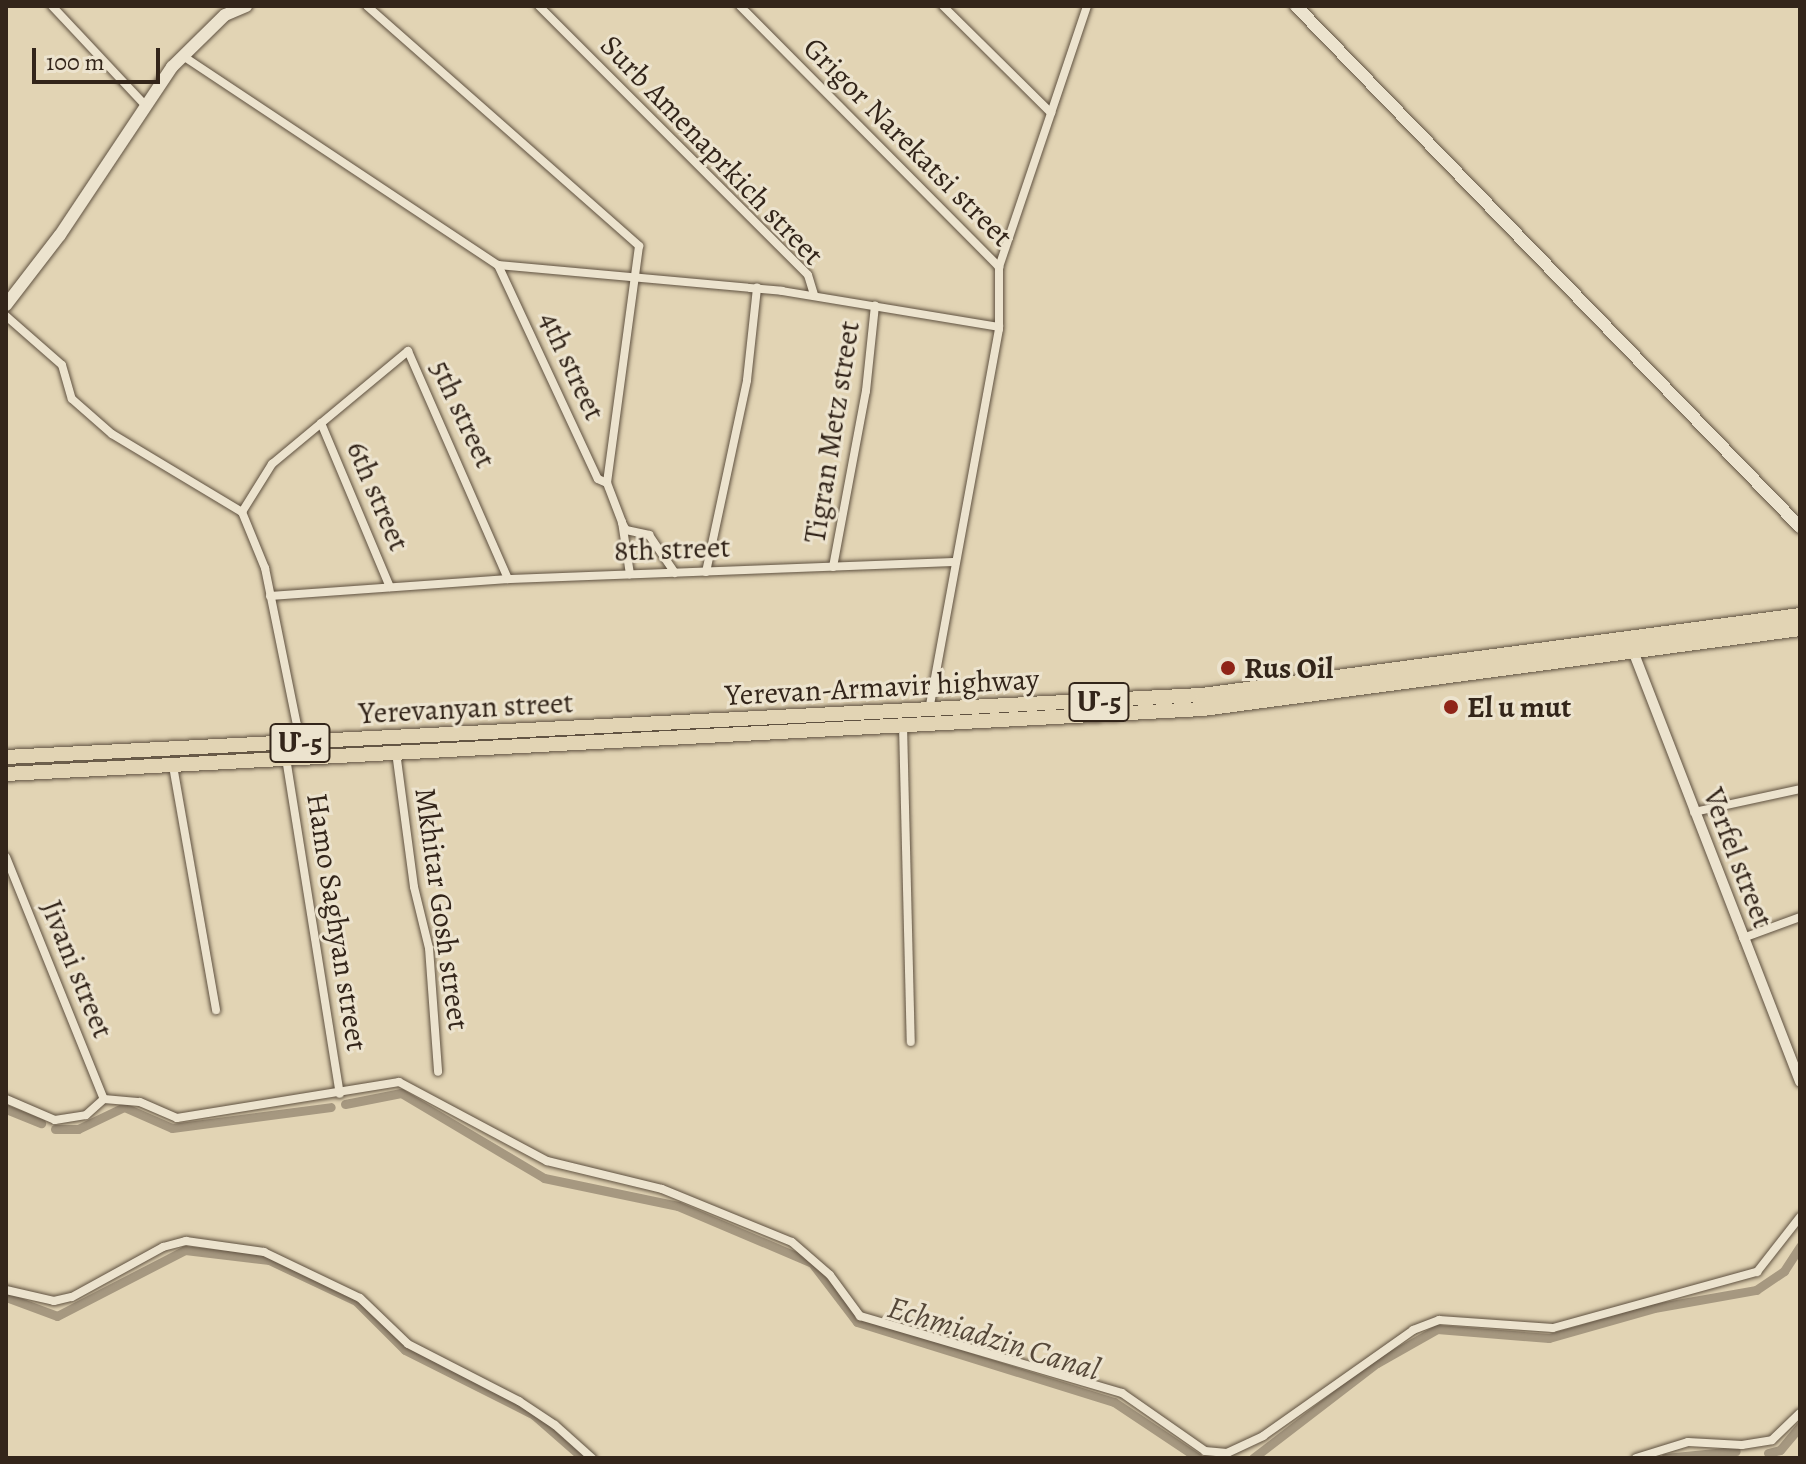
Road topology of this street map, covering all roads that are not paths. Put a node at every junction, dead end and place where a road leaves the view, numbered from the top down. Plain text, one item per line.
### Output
1 (52, 6) edge
2 (246, 6) edge
3 (367, 6) edge
4 (539, 6) edge
5 (740, 6) edge
6 (943, 6) edge
7 (1087, 6) edge
8 (1296, 6) edge
9 (183, 56) junction
10 (146, 106) junction
11 (1051, 113) junction
12 (498, 265) junction
13 (999, 267) junction
14 (635, 277) junction
15 (757, 288) junction
16 (814, 295) junction
17 (6, 305) edge
18 (875, 305) junction
19 (6, 316) edge
20 (999, 328) junction
21 (321, 423) junction
22 (607, 483) junction
23 (242, 512) junction
24 (622, 522) junction
25 (1800, 527) edge
26 (956, 562) junction
27 (833, 567) junction
28 (706, 572) junction
29 (676, 573) junction
30 (630, 574) junction
31 (508, 579) junction
32 (390, 587) junction
33 (270, 596) junction
34 (1800, 615) edge
35 (1800, 629) edge
36 (1601, 649) junction
37 (1633, 651) junction
38 (1567, 653) junction
39 (929, 710) junction
40 (903, 725) junction
41 (593, 734) junction
42 (296, 743) junction
43 (396, 752) junction
44 (82, 753) junction
45 (6, 757) edge
46 (286, 758) junction
47 (173, 766) junction
48 (82, 770) junction
49 (6, 774) edge
50 (1800, 789) edge
51 (1694, 812) junction
52 (6, 857) edge
53 (1800, 917) edge
54 (1743, 938) junction
55 (216, 1010) dead end
56 (911, 1042) dead end
57 (438, 1072) dead end
58 (1800, 1082) edge
59 (340, 1094) junction
60 (6, 1099) edge
61 (104, 1099) junction
62 (1800, 1217) edge
63 (6, 1290) edge
64 (1800, 1413) edge
65 (592, 1458) edge
66 (1636, 1458) edge

1 - 10 street
2 - 9 main road
3 - 14 street
4 - 16 street, Surb Amenaprkich street
5 - 13 street, Grigor Narekatsi street
6 - 11 street
7 - 11 street
8 - 25 main road
9 - 10 main road
9 - 12 street
10 - 17 main road
11 - 13 street
12 - 14 street, Tigran Metz street
12 - 22 street, 4th street
13 - 20 street, Grigor Narekatsi street
14 - 15 street, Tigran Metz street
14 - 22 street
15 - 16 street, Tigran Metz street
15 - 28 street
16 - 18 street, Tigran Metz street
18 - 20 street, Tigran Metz street
18 - 27 street, Tigran Metz street
19 - 23 street
20 - 26 street, Grigor Narekatsi street
21 - 23 street, 5th street
21 - 31 street, 5th street
21 - 32 street, 6th street
22 - 24 street, 4th street
23 - 33 street
24 - 29 street
24 - 30 street, 4th street
26 - 27 street, 8th street
26 - 39 street, Grigor Narekatsi street
27 - 28 street, 8th street
28 - 29 street, 8th street
29 - 30 street, 8th street
30 - 31 street, 8th street
31 - 32 street, 8th street
32 - 33 street, 8th street
33 - 42 street
34 - 36 highway, Մ-5
35 - 37 highway, Մ-5
36 - 37 highway, Մ-5
36 - 38 highway, Yerevan-Armavir highway / Մ-5
37 - 51 street, Verfel street
38 - 39 highway, Yerevan-Armavir highway / Մ-5
38 - 40 highway, Yerevan-Armavir highway / Մ-5
39 - 41 highway, Yerevan-Armavir highway / Մ-5
40 - 41 highway, Yerevan-Armavir highway / Մ-5
40 - 56 street
41 - 42 highway, Yerevanyan street / Մ-5
41 - 43 highway, Yerevanyan street / Մ-5
42 - 44 highway, Yerevanyan street / Մ-5
43 - 46 highway, Yerevanyan street / Մ-5
43 - 57 street, Mkhitar Gosh street
44 - 45 highway, Yerevanyan street / Մ-5
44 - 48 highway
46 - 47 highway, Yerevanyan street / Մ-5
46 - 59 street, Hamo Saghyan street
47 - 48 highway, Yerevanyan street / Մ-5
47 - 55 street
48 - 49 highway, Yerevanyan street / Մ-5
50 - 51 street
51 - 54 street, Verfel street
52 - 61 street, Jivani street
53 - 54 street
54 - 58 street, Verfel street
59 - 61 street
59 - 62 street
60 - 61 street
63 - 65 street
64 - 66 street

